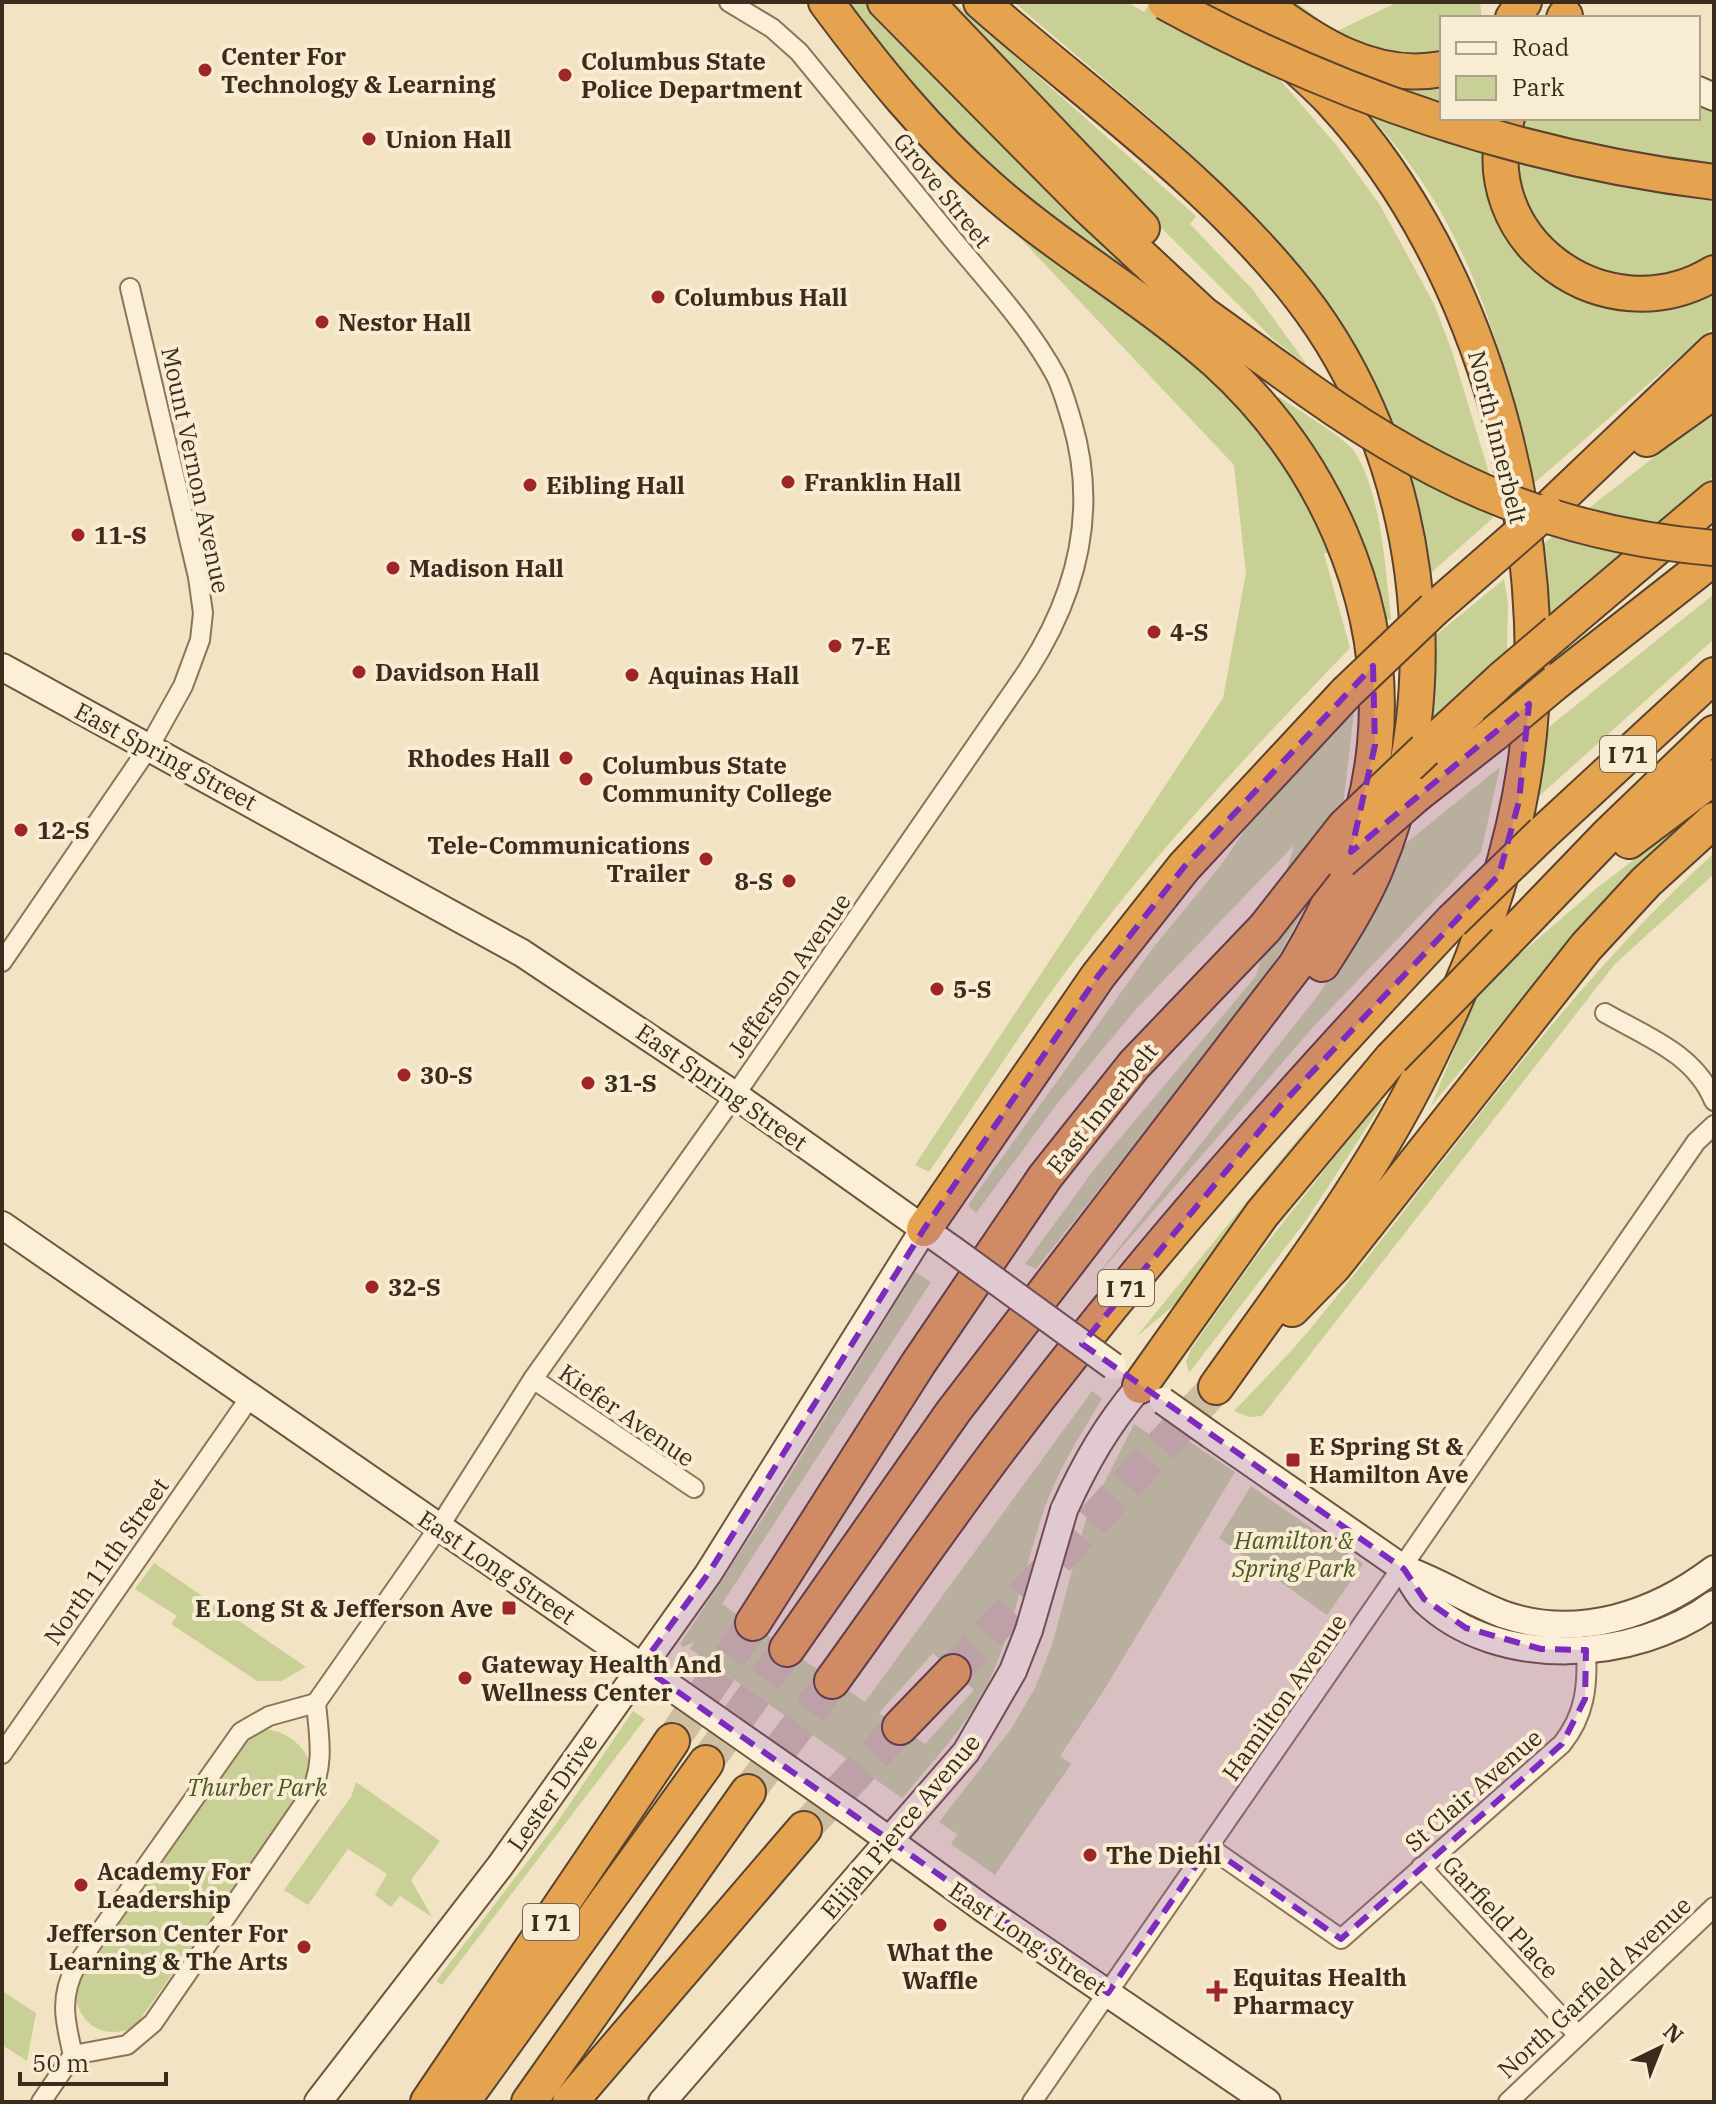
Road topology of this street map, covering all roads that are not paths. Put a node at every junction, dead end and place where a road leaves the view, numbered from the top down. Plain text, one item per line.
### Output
1 (729, 2) edge
2 (826, 2) edge
3 (885, 2) edge
4 (926, 2) edge
5 (981, 2) edge
6 (1165, 2) edge
7 (1220, 2) edge
8 (1261, 2) edge
9 (1440, 69) edge
10 (1506, 120) edge
11 (1714, 182) edge
12 (1714, 273) edge
13 (130, 288) dead end
14 (1714, 351) edge
15 (1282, 371) junction
16 (1714, 391) edge
17 (1078, 442) joint
18 (1714, 499) edge
19 (1546, 511) junction
20 (1714, 548) edge
21 (1714, 558) edge
22 (2, 667) edge
23 (1714, 675) edge
24 (1714, 733) edge
25 (149, 747) junction
26 (1714, 777) edge
27 (1405, 806) junction
28 (1714, 820) edge
29 (1265, 928) junction
30 (1505, 942) junction
31 (2, 962) edge
32 (1605, 1013) dead end
33 (735, 1095) junction
34 (1714, 1101) edge
35 (1714, 1125) edge
36 (2, 1225) edge
37 (924, 1229) junction
38 (1082, 1241) junction
39 (533, 1379) junction
40 (1151, 1394) junction
41 (251, 1396) junction
42 (694, 1488) dead end
43 (439, 1527) junction
44 (1404, 1569) junction
45 (1714, 1569) edge
46 (1714, 1604) edge
47 (753, 1623) tunnel mouth
48 (787, 1649) tunnel mouth
49 (1586, 1650) junction
50 (641, 1666) junction
51 (953, 1672) tunnel mouth
52 (832, 1681) tunnel mouth
53 (316, 1703) junction
54 (900, 1727) tunnel mouth
55 (672, 1741) tunnel mouth
56 (2, 1754) edge
57 (706, 1763) tunnel mouth
58 (748, 1792) tunnel mouth
59 (804, 1829) tunnel mouth
60 (891, 1842) junction
61 (1209, 1847) junction
62 (1421, 1867) junction
63 (1714, 1907) edge
64 (1108, 1993) junction
65 (1578, 2035) junction
66 (73, 2055) junction
67 (41, 2102) edge
68 (318, 2102) edge
69 (428, 2102) edge
70 (462, 2102) edge
71 (529, 2102) edge
72 (570, 2102) edge
73 (662, 2102) edge
74 (1032, 2102) edge
75 (1267, 2102) edge
76 (1508, 2102) edge

1 - 17 street, Grove Street
2 - 38 highway
3 - 15 highway
4 - 15 highway
5 - 27 highway
6 - 11 highway, bridge
7 - 28 highway, North Innerbelt
8 - 9 highway
10 - 12 highway
13 - 25 street, Mount Vernon Avenue
14 - 19 highway
15 - 20 highway, bridge
16 - 19 highway
17 - 33 street, Jefferson Avenue
18 - 29 highway, bridge
19 - 37 highway, bridge
21 - 27 highway, East Innerbelt, bridge
22 - 25 main road, East Spring Street
23 - 52 highway, I 71, bridge
24 - 30 highway
25 - 31 street, Mount Vernon Avenue
25 - 33 main road, East Spring Street
26 - 30 highway
27 - 29 highway, East Innerbelt, bridge
27 - 38 highway
29 - 47 highway, East Innerbelt
30 - 40 highway, bridge
32 - 34 street
33 - 37 main road, East Spring Street
33 - 39 street, Jefferson Avenue
35 - 44 street, Hamilton Avenue
36 - 41 main road, East Long Street
37 - 40 main road, East Spring Street, bridge
37 - 50 main road, Lester Drive
38 - 48 highway
39 - 42 street, Kiefer Avenue
39 - 43 street, Jefferson Avenue
40 - 44 main road, East Spring Street, bridge
40 - 60 main road, Elijah Pierce Avenue, bridge
41 - 43 main road, East Long Street
41 - 56 street, North 11th Street
43 - 50 main road, East Long Street
43 - 53 street, Jefferson Avenue
44 - 45 main road
44 - 49 main road
44 - 61 street, Hamilton Avenue
46 - 49 main road
49 - 62 street, St Clair Avenue
50 - 60 main road, East Long Street, bridge
50 - 68 main road, Lester Drive
51 - 54 highway
53 - 66 street
53 - 66 street
55 - 69 highway, I 71
57 - 70 highway
58 - 71 highway
59 - 72 highway
60 - 64 main road, East Long Street
60 - 73 main road, Elijah Pierce Avenue
61 - 62 street, St Clair Avenue
61 - 64 street, Hamilton Avenue
62 - 65 street, Garfield Place
63 - 65 street, North Garfield Avenue
64 - 74 street, Hamilton Avenue
64 - 75 main road, East Long Street
65 - 76 street, North Garfield Avenue
66 - 67 street

